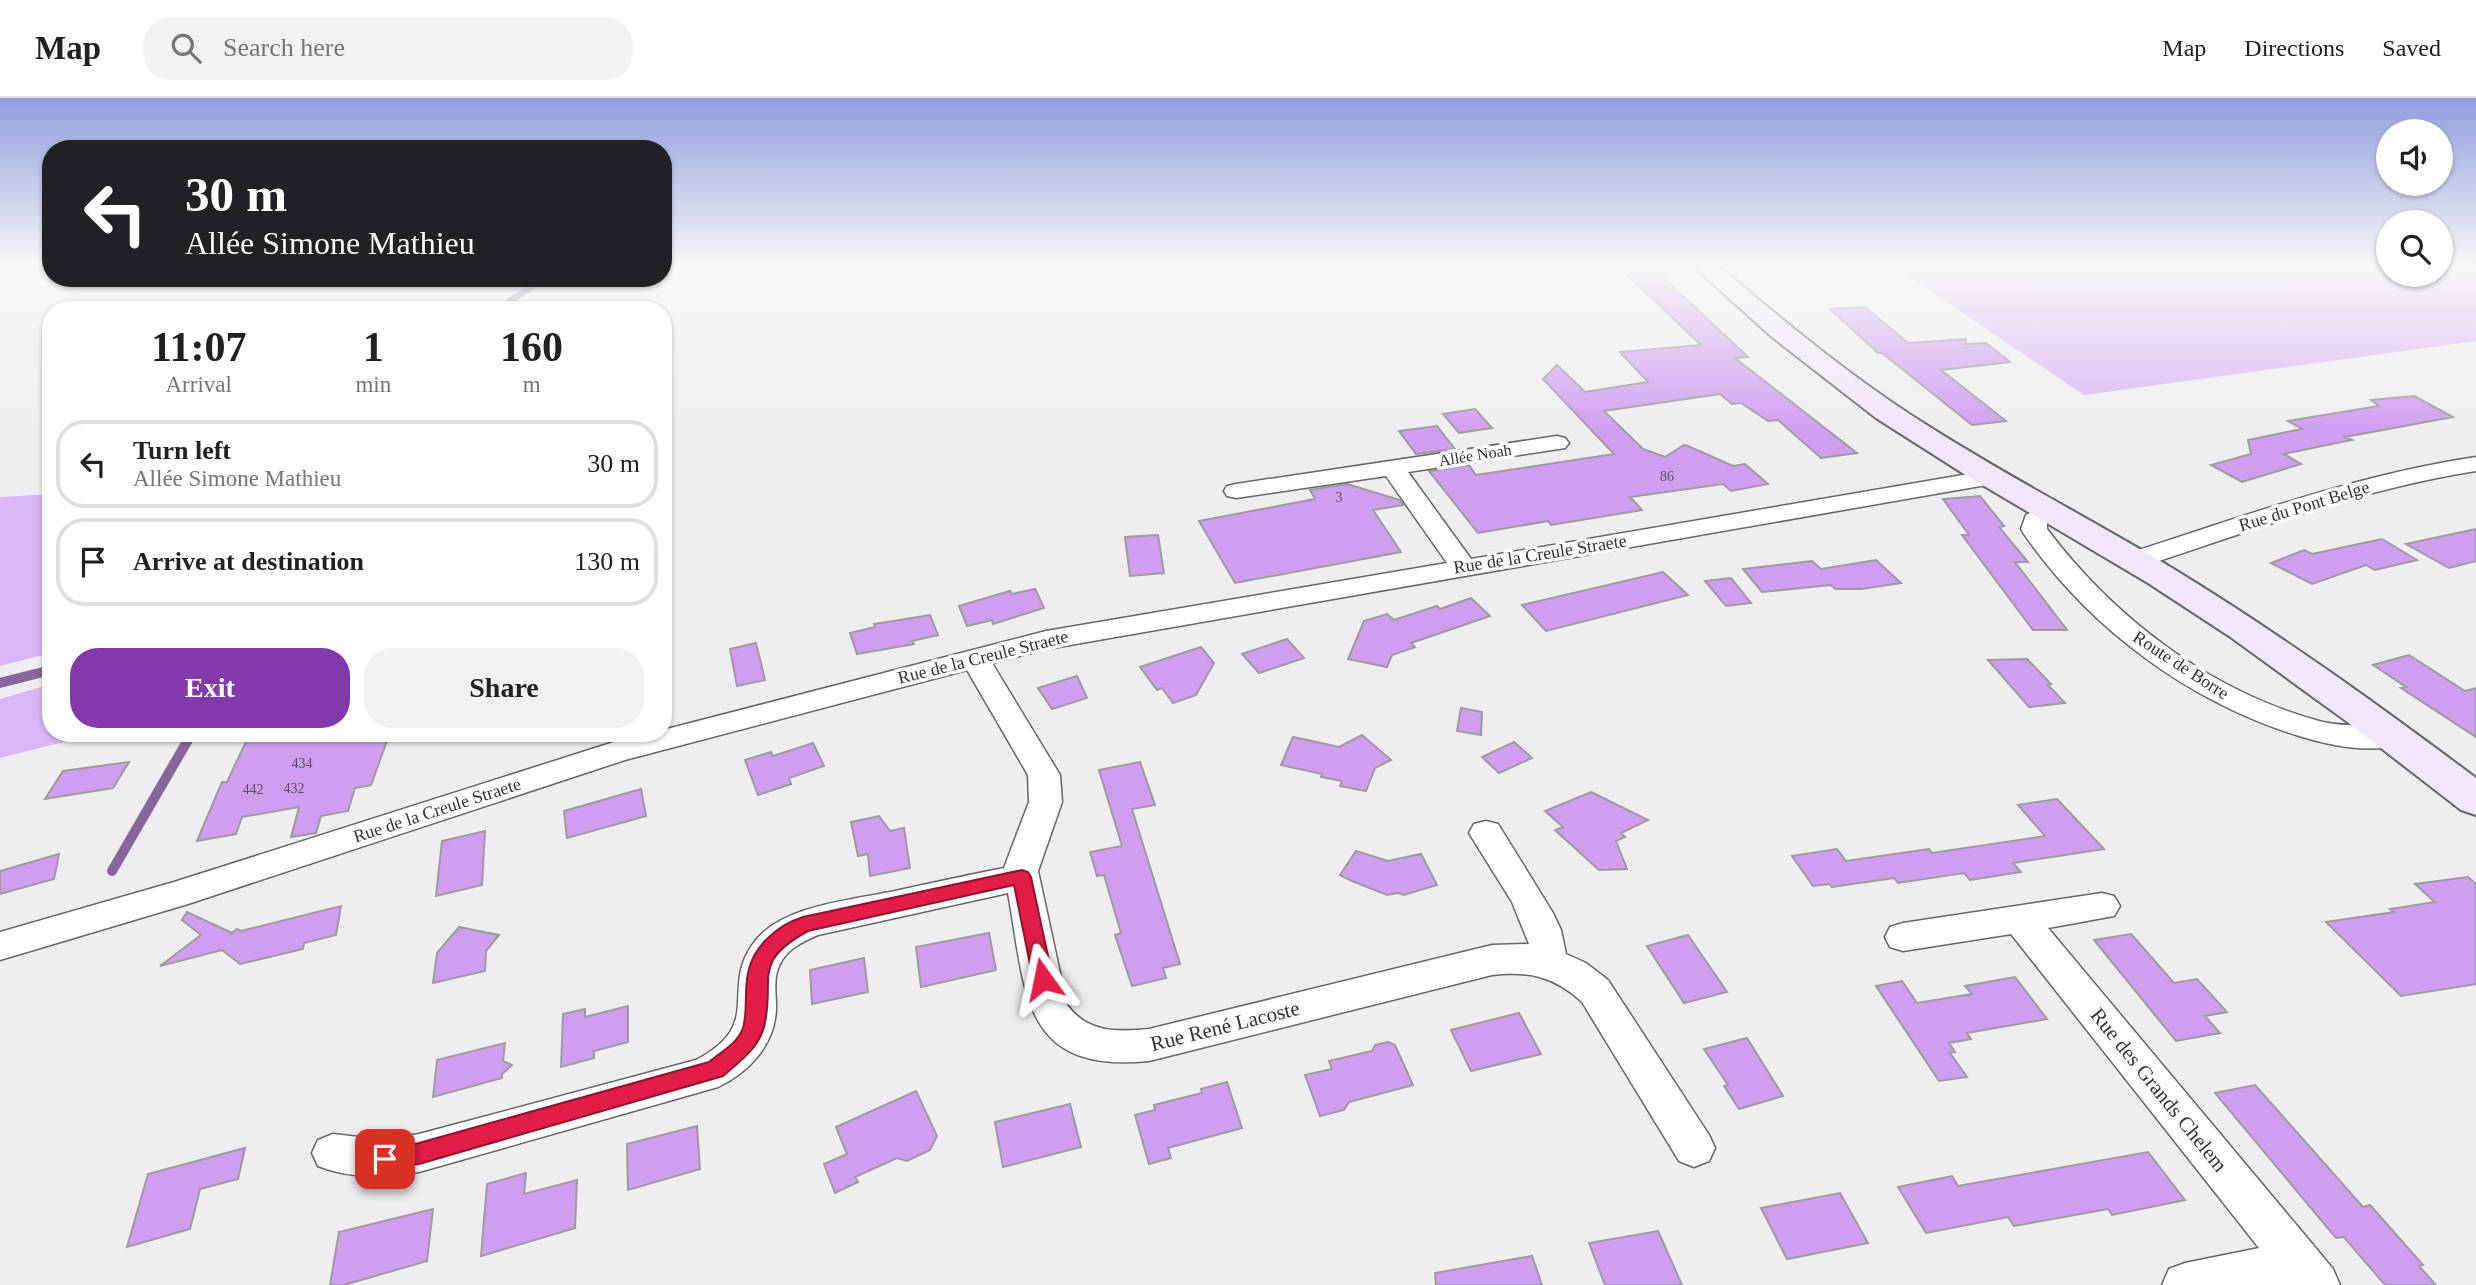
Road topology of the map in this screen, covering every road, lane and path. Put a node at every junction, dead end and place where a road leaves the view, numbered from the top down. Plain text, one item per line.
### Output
1 (1773, 322) edge
2 (1557, 443) dead end
3 (2476, 464) edge
4 (1393, 468) junction
5 (1992, 477) junction
6 (1236, 491) dead end
7 (2050, 511) junction
8 (2135, 560) junction
9 (1463, 566) junction
10 (974, 658) junction
11 (2393, 737) junction
12 (672, 739) edge
13 (659, 742) edge
14 (2476, 800) edge
15 (1486, 833) dead end
16 (1022, 877) junction
17 (2102, 906) dead end
18 (2020, 919) junction
19 (1903, 937) dead end
20 (0, 946) edge
21 (1548, 962) junction
22 (1694, 1148) dead end
23 (333, 1153) dead end
24 (2307, 1273) edge
25 (2185, 1285) edge

1 - 5 main road
2 - 4 street, Allée Noah
3 - 8 street, Rue du Pont Belge
4 - 6 street, Allée Noah
4 - 9 street
5 - 7 main road
5 - 9 street, Rue de la Creule Straete
7 - 8 main road
7 - 11 street, Route de Borre
8 - 11 main road
9 - 10 street, Rue de la Creule Straete
10 - 12 street, Rue de la Creule Straete
10 - 16 street, Rue René Lacoste
11 - 14 main road
13 - 20 street, Rue de la Creule Straete
15 - 21 street
16 - 21 street, Rue René Lacoste
16 - 23 street
17 - 18 street
18 - 19 street
18 - 24 street, Rue des Grands Chelem
21 - 22 street, Rue René Lacoste
24 - 25 street, Rue des Grands Chelem

